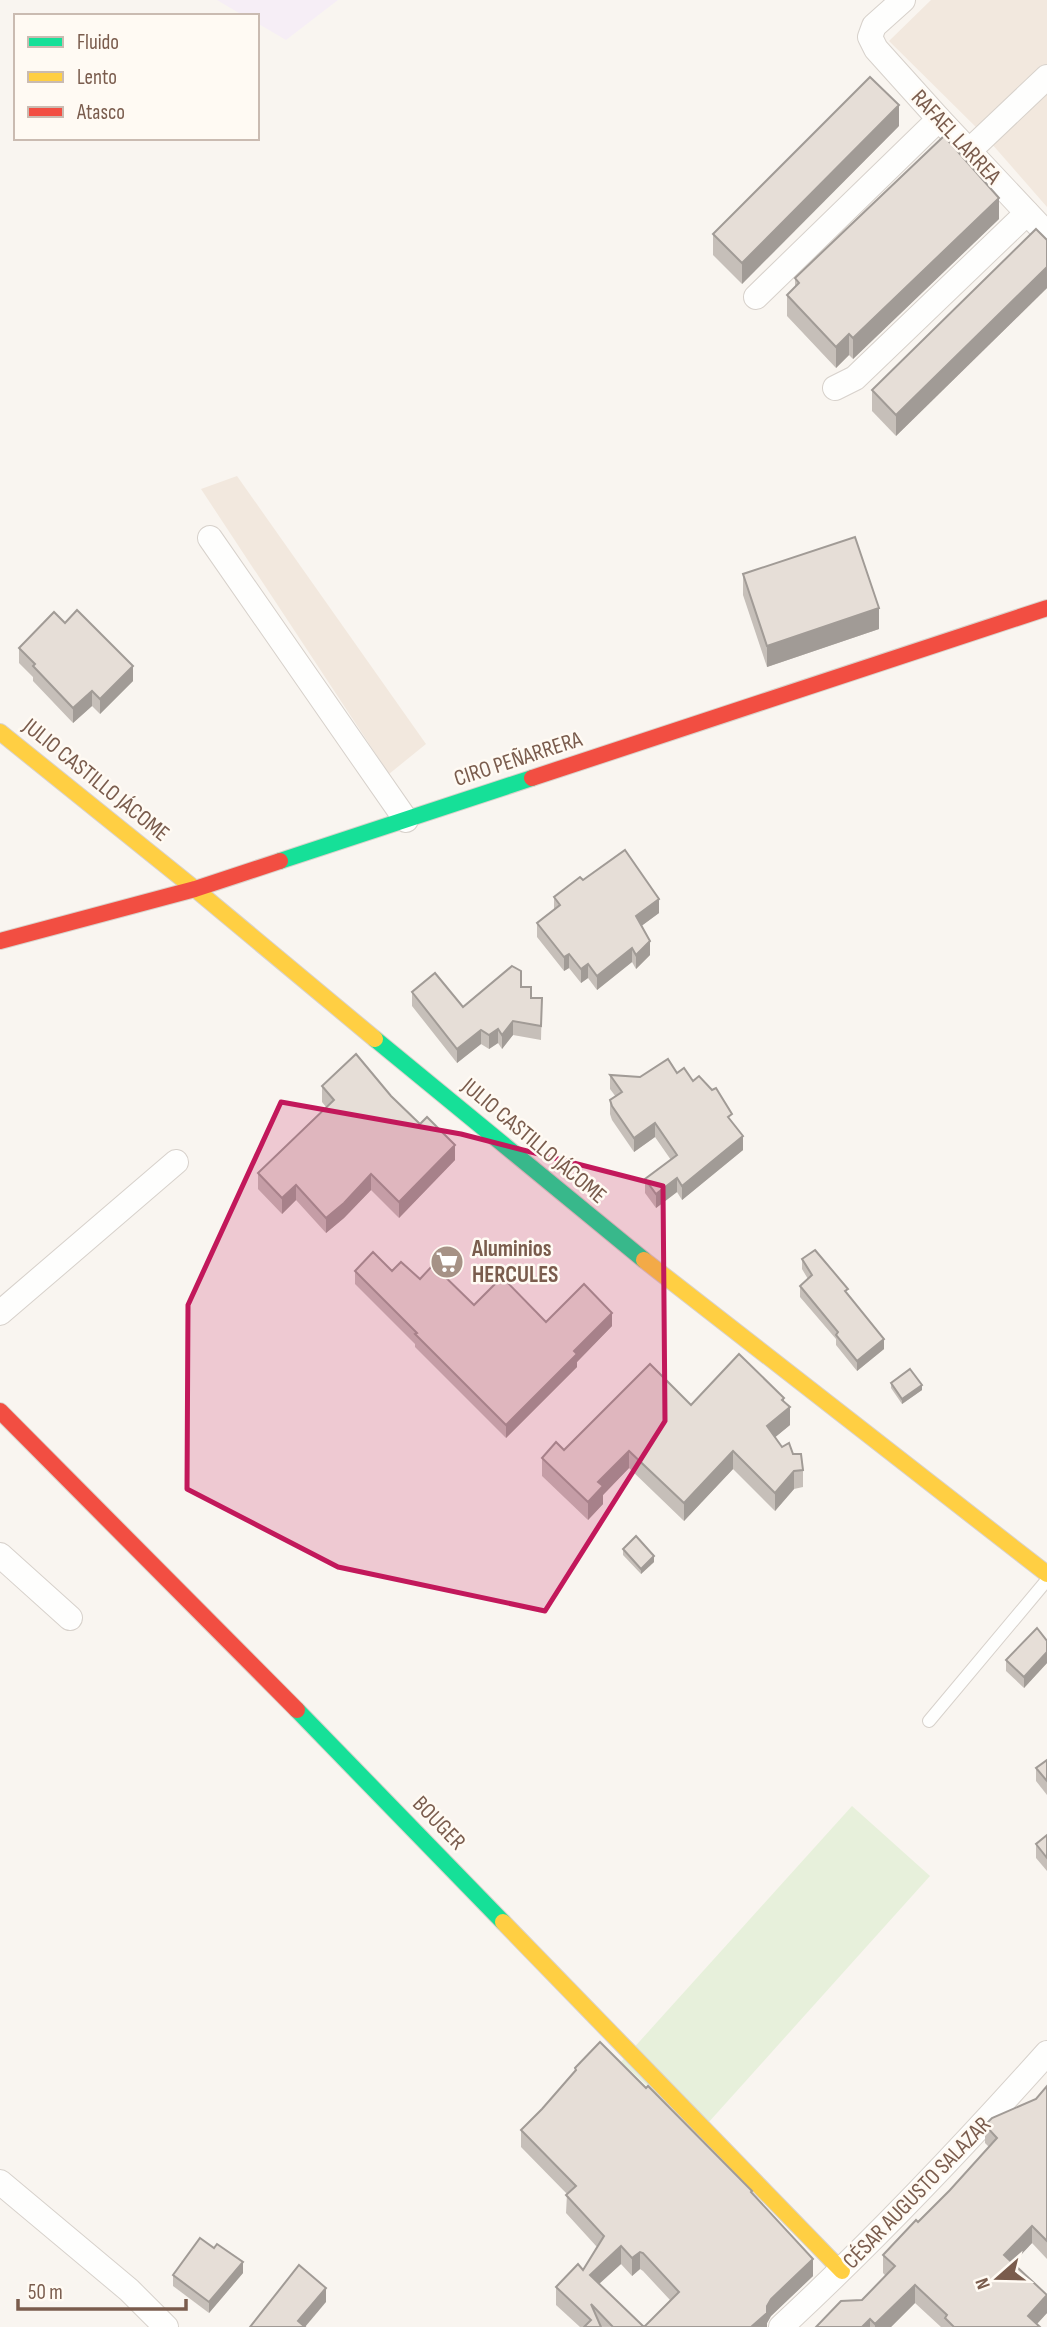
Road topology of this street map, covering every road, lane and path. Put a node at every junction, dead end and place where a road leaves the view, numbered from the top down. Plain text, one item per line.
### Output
1 (903, 0) edge
2 (1047, 77) edge
3 (939, 119) junction
4 (969, 151) junction
5 (1027, 212) junction
6 (1047, 234) edge
7 (756, 297) dead end
8 (835, 388) dead end
9 (209, 538) dead end
10 (1047, 608) edge
11 (0, 732) edge
12 (406, 820) junction
13 (195, 889) junction
14 (0, 942) edge
15 (176, 1162) dead end
16 (0, 1314) edge
17 (0, 1411) edge
18 (0, 1555) edge
19 (1047, 1577) edge
20 (70, 1618) dead end
21 (929, 1721) dead end
22 (1047, 2053) edge
23 (0, 2182) edge
24 (842, 2271) junction
25 (166, 2327) edge
26 (781, 2327) edge

1 - 3 street, RAFAEL LARREA
2 - 4 street
3 - 4 street, RAFAEL LARREA
3 - 7 street
4 - 5 street, RAFAEL LARREA
5 - 6 street, RAFAEL LARREA
5 - 8 street
9 - 12 street
10 - 12 street, CIRO PEÑARRERA
11 - 13 street, JULIO CASTILLO JÁCOME
12 - 13 street, CIRO PEÑARRERA
13 - 14 street, CIRO PEÑARRERA
13 - 19 street, JULIO CASTILLO JÁCOME
15 - 16 street
17 - 24 street, BOUGER
18 - 20 street
19 - 21 lane
22 - 24 street, CÉSAR AUGUSTO SALAZAR
23 - 25 street
24 - 26 street, CÉSAR AUGUSTO SALAZAR

